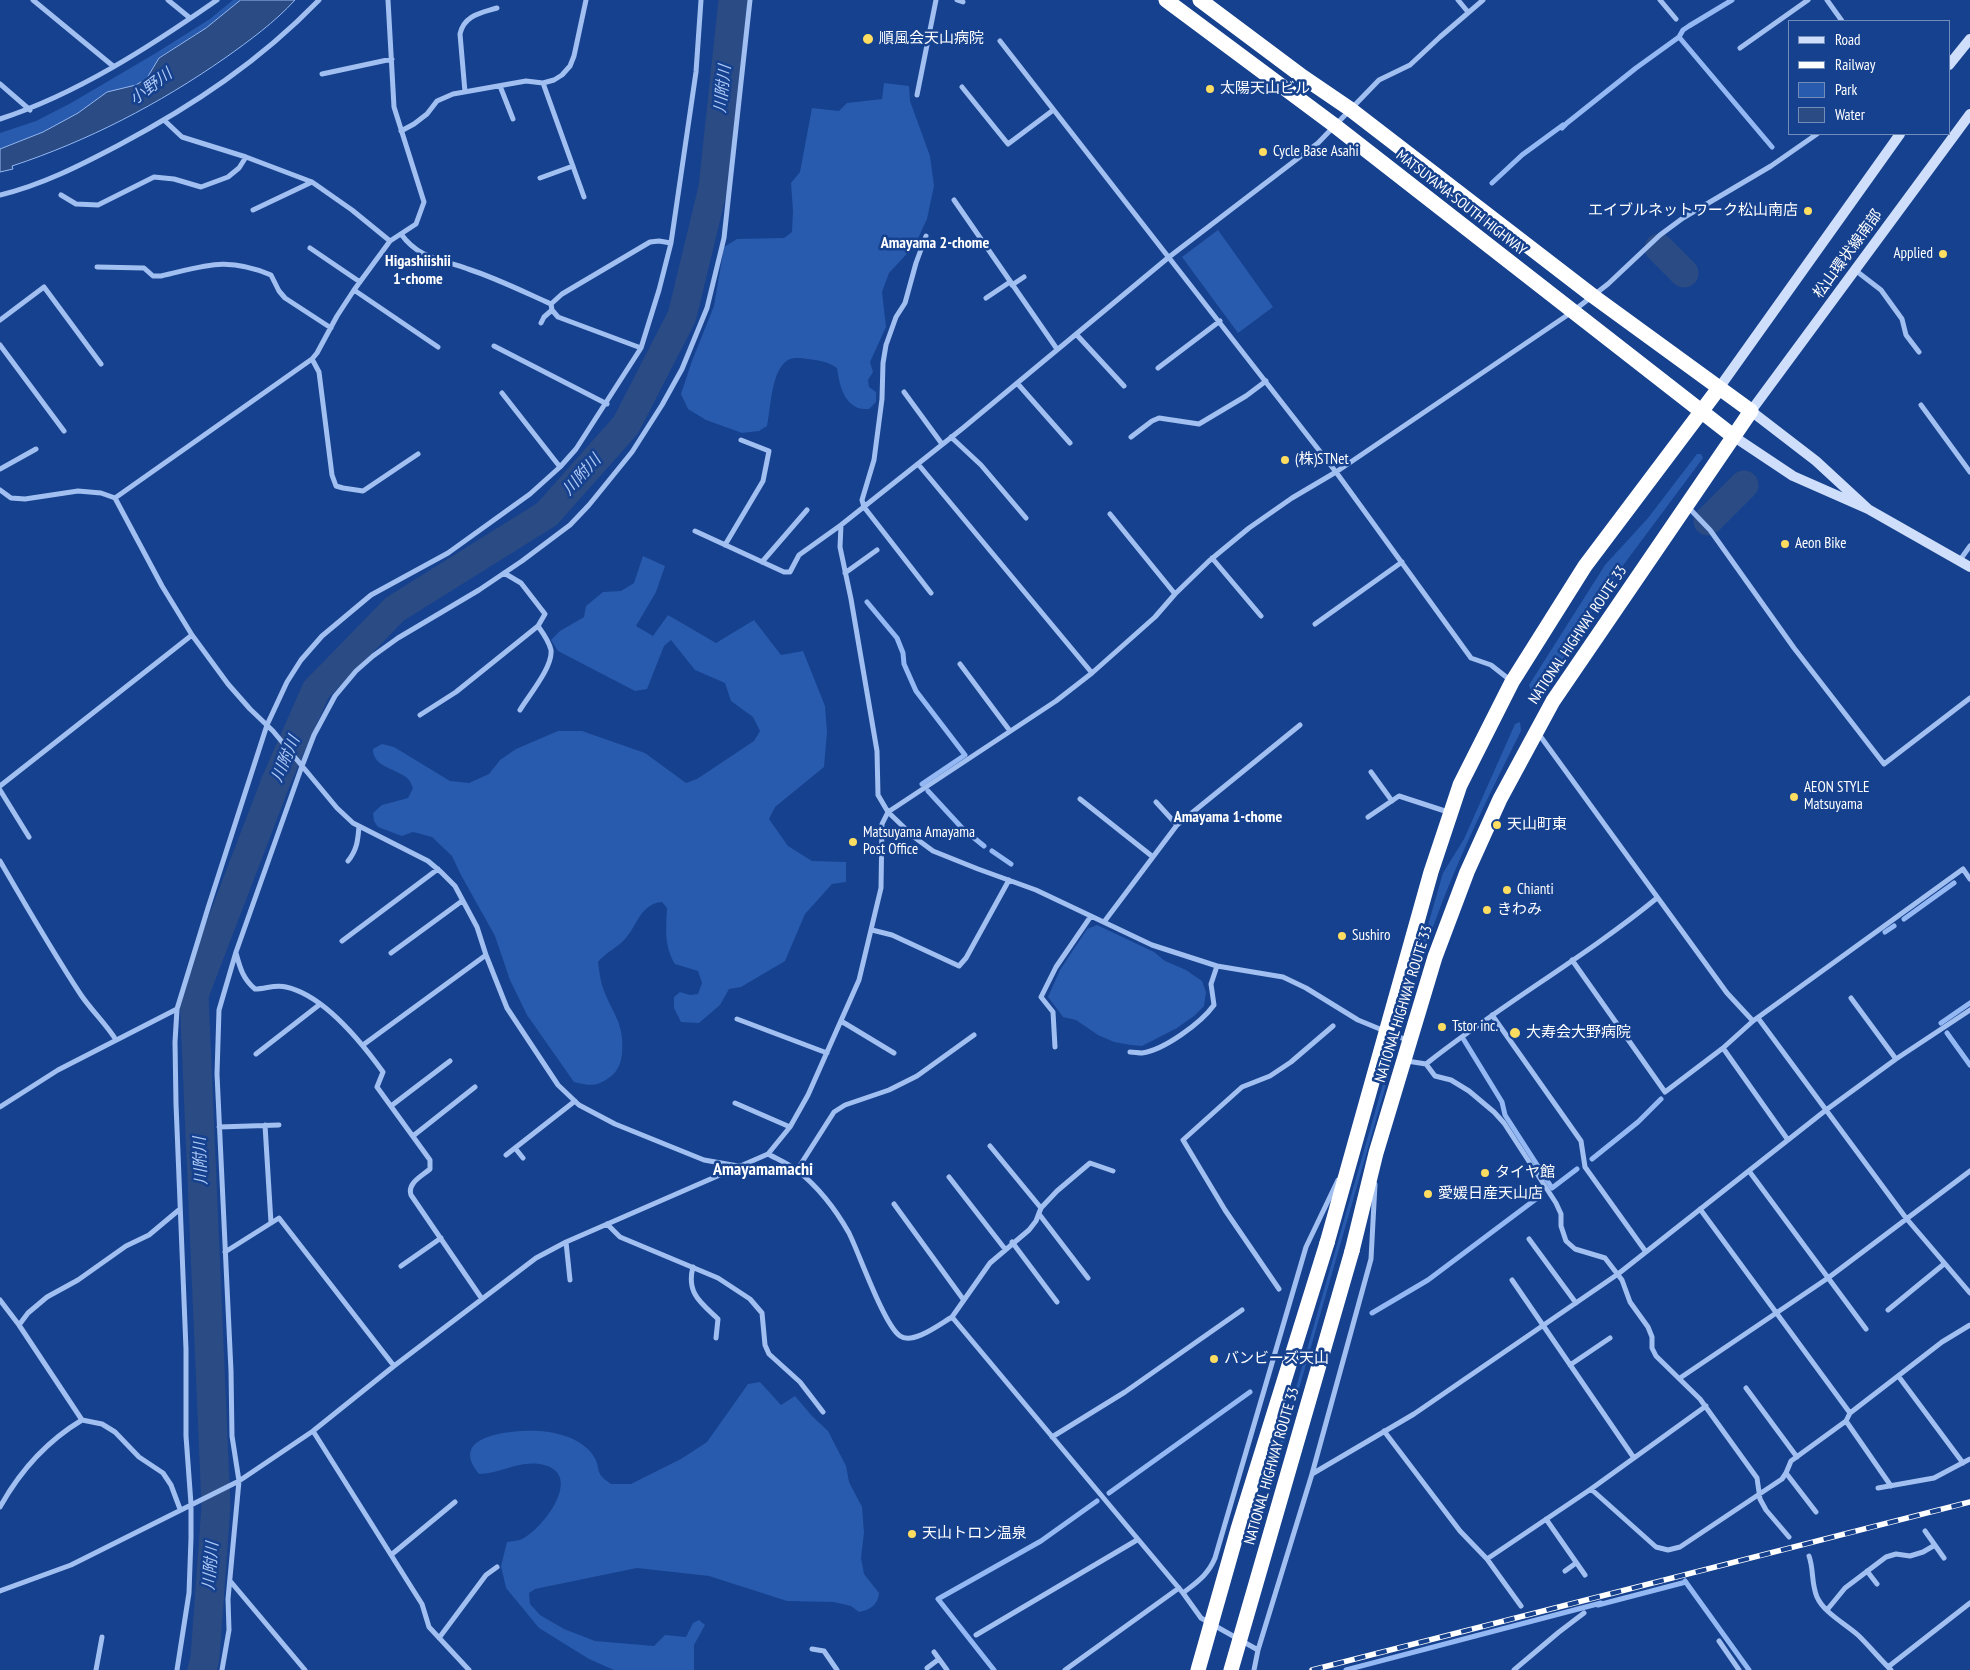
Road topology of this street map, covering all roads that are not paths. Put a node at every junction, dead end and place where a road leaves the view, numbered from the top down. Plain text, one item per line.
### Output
1 (33, 0) edge
2 (168, 0) edge
3 (217, 0) edge
4 (319, 0) edge
5 (388, 0) edge
6 (586, 0) edge
7 (701, 0) edge
8 (750, 0) edge
9 (936, 0) edge
10 (1166, 0) edge
11 (1200, 0) edge
12 (1458, 0) edge
13 (1483, 0) edge
14 (1660, 0) edge
15 (1808, 0) edge
16 (1827, 0) edge
17 (497, 8) dead end
18 (1468, 12) junction
19 (190, 18) junction
20 (1676, 19) dead end
21 (1841, 20) edge
22 (1970, 39) edge
23 (1000, 41) dead end
24 (1740, 48) dead end
25 (392, 59) junction
26 (1950, 61) edge
27 (113, 66) junction
28 (322, 74) dead end
29 (543, 82) junction
30 (0, 84) edge
31 (500, 86) junction
32 (962, 86) dead end
33 (465, 92) junction
34 (917, 95) dead end
35 (1350, 109) junction
36 (30, 110) junction
37 (1052, 110) junction
38 (1970, 114) edge
39 (0, 119) edge
40 (513, 119) dead end
41 (165, 121) junction
42 (1334, 125) junction
43 (401, 131) junction
44 (1816, 135) edge
45 (1899, 135) edge
46 (246, 158) junction
47 (573, 166) junction
48 (540, 178) dead end
49 (312, 182) junction
50 (0, 195) edge
51 (61, 195) dead end
52 (584, 197) dead end
53 (954, 200) dead end
54 (253, 210) dead end
55 (401, 234) junction
56 (926, 236) dead end
57 (390, 241) junction
58 (671, 243) junction
59 (310, 248) dead end
60 (1169, 256) junction
61 (97, 267) dead end
62 (1855, 270) junction
63 (1024, 277) dead end
64 (360, 282) junction
65 (1011, 283) junction
66 (354, 290) junction
67 (1593, 296) junction
68 (986, 298) dead end
69 (551, 304) junction
70 (552, 310) junction
71 (1572, 312) junction
72 (0, 320) edge
73 (1220, 321) junction
74 (541, 323) dead end
75 (331, 328) junction
76 (1076, 334) junction
77 (0, 345) edge
78 (494, 346) dead end
79 (438, 347) dead end
80 (641, 348) junction
81 (1057, 350) junction
82 (1919, 352) dead end
83 (312, 359) junction
84 (101, 364) dead end
85 (1158, 368) dead end
86 (1266, 381) junction
87 (1017, 383) junction
88 (1124, 386) dead end
89 (1719, 388) junction
90 (904, 392) dead end
91 (502, 393) dead end
92 (607, 404) junction
93 (1921, 405) dead end
94 (1751, 411) junction
95 (1701, 412) junction
96 (64, 431) dead end
97 (1733, 436) junction
98 (952, 437) junction
99 (1131, 438) dead end
100 (741, 440) dead end
101 (1070, 443) dead end
102 (942, 444) junction
103 (36, 449) dead end
104 (418, 454) dead end
105 (918, 464) junction
106 (560, 467) junction
107 (0, 469) edge
108 (1336, 472) junction
109 (1970, 472) edge
110 (0, 490) edge
111 (115, 498) junction
112 (1686, 506) junction
113 (864, 507) junction
114 (1868, 509) junction
115 (807, 510) dead end
116 (1110, 514) dead end
117 (1026, 518) dead end
118 (841, 525) junction
119 (695, 531) dead end
120 (725, 545) junction
121 (1970, 546) edge
122 (877, 550) dead end
123 (1212, 558) junction
124 (1960, 560) junction
125 (762, 562) junction
126 (1402, 562) junction
127 (1970, 567) edge
128 (504, 573) junction
129 (846, 573) junction
130 (931, 593) dead end
131 (1175, 594) junction
132 (1261, 616) dead end
133 (1315, 624) dead end
134 (538, 626) junction
135 (192, 635) junction
136 (960, 664) dead end
137 (1092, 673) junction
138 (1512, 682) junction
139 (1970, 698) edge
140 (520, 710) dead end
141 (420, 715) dead end
142 (267, 725) junction
143 (1300, 725) dead end
144 (1536, 731) junction
145 (1010, 732) junction
146 (302, 766) junction
147 (1371, 772) dead end
148 (0, 786) edge
149 (0, 790) edge
150 (1080, 799) dead end
151 (1392, 801) junction
152 (1156, 802) dead end
153 (888, 812) junction
154 (1451, 813) junction
155 (1368, 817) dead end
156 (1177, 825) junction
157 (359, 826) junction
158 (29, 837) dead end
159 (1153, 858) junction
160 (0, 860) edge
161 (348, 861) dead end
162 (438, 869) junction
163 (1970, 878) edge
164 (1009, 880) junction
165 (1657, 898) junction
166 (462, 901) junction
167 (1091, 916) junction
168 (1104, 922) junction
169 (872, 930) junction
170 (342, 941) dead end
171 (236, 952) junction
172 (391, 953) dead end
173 (486, 955) junction
174 (1572, 960) junction
175 (1216, 966) junction
176 (1851, 998) dead end
177 (319, 1004) junction
178 (177, 1009) junction
179 (1970, 1010) edge
180 (1492, 1015) junction
181 (737, 1019) dead end
182 (1756, 1020) junction
183 (841, 1021) junction
184 (1333, 1026) dead end
185 (1387, 1031) junction
186 (974, 1035) dead end
187 (116, 1040) junction
188 (1409, 1042) junction
189 (363, 1045) junction
190 (1054, 1047) dead end
191 (1723, 1048) junction
192 (1130, 1052) dead end
193 (827, 1053) junction
194 (894, 1053) dead end
195 (256, 1054) dead end
196 (1896, 1059) junction
197 (1404, 1060) junction
198 (450, 1061) dead end
199 (1426, 1064) junction
200 (475, 1087) dead end
201 (576, 1101) junction
202 (735, 1102) dead end
203 (391, 1106) junction
204 (0, 1107) edge
205 (1826, 1110) junction
206 (265, 1125) junction
207 (279, 1125) dead end
208 (219, 1127) junction
209 (790, 1127) junction
210 (413, 1136) junction
211 (1788, 1140) junction
212 (990, 1146) dead end
213 (515, 1148) junction
214 (1353, 1148) junction
215 (1376, 1153) junction
216 (768, 1154) junction
217 (506, 1155) dead end
218 (523, 1158) dead end
219 (738, 1166) junction
220 (797, 1170) junction
221 (1113, 1170) dead end
222 (1749, 1171) junction
223 (1970, 1171) edge
224 (949, 1177) dead end
225 (894, 1204) dead end
226 (180, 1209) junction
227 (1700, 1209) junction
228 (1040, 1211) junction
229 (1906, 1218) junction
230 (271, 1223) junction
231 (607, 1224) junction
232 (440, 1238) junction
233 (1529, 1239) dead end
234 (566, 1242) junction
235 (1012, 1242) junction
236 (1005, 1249) junction
237 (225, 1252) junction
238 (1646, 1252) junction
239 (1944, 1264) junction
240 (401, 1266) dead end
241 (693, 1267) junction
242 (1618, 1274) junction
243 (1088, 1278) dead end
244 (1828, 1278) junction
245 (570, 1280) dead end
246 (1512, 1280) dead end
247 (1970, 1280) edge
248 (1964, 1285) junction
249 (1279, 1289) dead end
250 (1970, 1293) edge
251 (963, 1298) junction
252 (482, 1299) junction
253 (0, 1300) edge
254 (1058, 1302) dead end
255 (1576, 1303) junction
256 (1242, 1310) dead end
257 (1888, 1310) dead end
258 (1776, 1313) junction
259 (952, 1317) junction
260 (19, 1325) junction
261 (1970, 1325) edge
262 (1543, 1326) junction
263 (1866, 1329) dead end
264 (716, 1338) dead end
265 (1610, 1338) dead end
266 (1570, 1365) junction
267 (394, 1366) junction
268 (1899, 1377) junction
269 (1680, 1378) junction
270 (1746, 1388) dead end
271 (1706, 1406) junction
272 (823, 1412) dead end
273 (1850, 1413) junction
274 (82, 1420) junction
275 (1846, 1421) junction
276 (313, 1431) junction
277 (1384, 1432) junction
278 (1052, 1437) junction
279 (1797, 1457) junction
280 (1634, 1458) junction
281 (1970, 1459) edge
282 (1963, 1463) junction
283 (1312, 1474) junction
284 (1786, 1474) junction
285 (238, 1481) junction
286 (1891, 1486) junction
287 (1878, 1488) dead end
288 (1591, 1489) junction
289 (1760, 1493) junction
290 (455, 1502) dead end
291 (191, 1504) junction
292 (0, 1507) edge
293 (180, 1510) junction
294 (1816, 1512) dead end
295 (1546, 1519) junction
296 (1925, 1531) dead end
297 (1789, 1537) dead end
298 (1137, 1540) junction
299 (1935, 1546) junction
300 (391, 1554) junction
301 (1809, 1556) dead end
302 (1944, 1558) dead end
303 (1487, 1559) junction
304 (1576, 1562) junction
305 (497, 1568) dead end
306 (1565, 1571) dead end
307 (1868, 1571) junction
308 (1585, 1575) dead end
309 (231, 1582) junction
310 (1877, 1584) dead end
311 (1181, 1590) junction
312 (0, 1591) edge
313 (1970, 1604) edge
314 (1521, 1606) dead end
315 (1828, 1610) junction
316 (1584, 1613) dead end
317 (976, 1635) dead end
318 (102, 1637) dead end
319 (439, 1638) junction
320 (1718, 1641) dead end
321 (812, 1649) dead end
322 (1258, 1650) junction
323 (934, 1652) dead end
324 (940, 1660) junction
325 (928, 1668) dead end
326 (1889, 1668) edge
327 (96, 1670) edge
328 (177, 1670) edge
329 (222, 1670) edge
330 (305, 1670) edge
331 (468, 1670) edge
332 (837, 1670) edge
333 (947, 1670) edge
334 (1065, 1670) edge
335 (1198, 1670) edge
336 (1231, 1670) edge
337 (1254, 1670) edge
338 (1514, 1670) edge
339 (1740, 1670) edge

1 - 27 street
2 - 19 street
3 - 19 street
4 - 41 street
5 - 25 street
6 - 29 street
7 - 58 street
8 - 128 street
9 - 34 street
10 - 42 highway, MATSUYAMA-SOUTH HIGHWAY
11 - 35 highway, MATSUYAMA-SOUTH HIGHWAY
12 - 18 street
13 - 18 street
14 - 20 street
15 - 24 street
16 - 21 street
17 - 33 street
18 - 35 street
19 - 27 street
22 - 26 street
23 - 37 street
25 - 28 street
25 - 43 street
27 - 36 street
29 - 31 street
29 - 47 street
30 - 36 street
31 - 33 street
31 - 40 street
32 - 37 street
33 - 43 street
35 - 42 street
35 - 67 highway, MATSUYAMA-SOUTH HIGHWAY
36 - 39 street
37 - 60 street
38 - 62 street, 松山環状線南部
41 - 46 street
41 - 50 street
42 - 60 street
42 - 71 highway, MATSUYAMA-SOUTH HIGHWAY
43 - 55 street
44 - 67 street
45 - 89 street, 松山環状線南部
46 - 49 street
46 - 51 street
47 - 48 street
47 - 52 street
49 - 54 street
49 - 57 street
53 - 65 street
55 - 57 street
55 - 69 street
56 - 113 street
57 - 64 street
58 - 69 street
58 - 80 street
59 - 64 street
60 - 73 street
60 - 76 street
61 - 75 street
62 - 82 street
62 - 94 street, 松山環状線南部
63 - 65 street
64 - 66 street
65 - 68 street
65 - 81 street
66 - 75 street
66 - 79 street
67 - 71 street
67 - 89 highway, MATSUYAMA-SOUTH HIGHWAY
69 - 70 street
70 - 74 street
70 - 80 street
71 - 95 highway, MATSUYAMA-SOUTH HIGHWAY
71 - 108 street
72 - 84 street
73 - 85 street
73 - 86 street
75 - 83 street
76 - 81 street
76 - 88 street
77 - 96 street
78 - 92 street
80 - 92 street
81 - 87 street
83 - 104 street
83 - 111 street
86 - 99 street
86 - 108 street
87 - 98 street
87 - 101 street
89 - 94 highway, MATSUYAMA-SOUTH HIGHWAY
89 - 95 highway, NATIONAL HIGHWAY ROUTE 33
90 - 102 street
91 - 106 street
92 - 106 street
93 - 109 street
94 - 97 highway, NATIONAL HIGHWAY ROUTE 33
94 - 114 street
95 - 97 highway, MATSUYAMA-SOUTH HIGHWAY
95 - 138 highway, NATIONAL HIGHWAY ROUTE 33
97 - 112 highway, NATIONAL HIGHWAY ROUTE 33
97 - 114 street
98 - 102 street
98 - 117 street
100 - 120 street
102 - 105 street
103 - 107 street
105 - 113 street
105 - 137 street
106 - 142 street
108 - 123 street
108 - 126 street
110 - 111 street
111 - 135 street
112 - 139 street
112 - 144 highway, NATIONAL HIGHWAY ROUTE 33
113 - 118 street
113 - 130 street
114 - 124 street
115 - 125 street
116 - 131 street
118 - 125 street
118 - 129 street
119 - 120 street
120 - 125 street
121 - 124 street
122 - 129 street
123 - 131 street
123 - 132 street
124 - 127 street
126 - 133 street
126 - 138 street
128 - 134 street
128 - 146 street
129 - 153 street
131 - 137 street
134 - 140 street
134 - 141 street
135 - 142 street
135 - 148 street
136 - 145 street
137 - 145 street
138 - 154 highway, NATIONAL HIGHWAY ROUTE 33
142 - 146 street
142 - 178 street
143 - 156 street
144 - 165 street
144 - 188 highway, NATIONAL HIGHWAY ROUTE 33
145 - 153 street
146 - 157 street
146 - 171 street
147 - 151 street
149 - 158 street
150 - 159 street
151 - 154 street
151 - 155 street
152 - 156 street
153 - 164 street
153 - 169 street
154 - 185 highway, NATIONAL HIGHWAY ROUTE 33
156 - 159 street
157 - 161 street
157 - 162 street
159 - 168 street
160 - 187 street
162 - 166 street
162 - 170 street
163 - 182 street
164 - 167 street
164 - 169 street
165 - 174 street
165 - 182 street
166 - 172 street
166 - 173 street
167 - 168 street
167 - 190 street
168 - 175 street
169 - 183 street
171 - 177 street
171 - 208 street
173 - 189 street
173 - 201 street
174 - 180 street
174 - 191 street
175 - 185 street
175 - 192 street
176 - 196 street
177 - 189 street
177 - 195 street
178 - 187 street
178 - 226 street
179 - 196 street
180 - 199 street
180 - 238 street
181 - 193 street
182 - 191 street
182 - 205 street
183 - 193 street
183 - 194 street
184 - 249 street
185 - 188 street
185 - 214 highway, NATIONAL HIGHWAY ROUTE 33
186 - 220 street
187 - 204 street
188 - 197 highway, NATIONAL HIGHWAY ROUTE 33
189 - 203 street
191 - 211 street
193 - 209 street
196 - 205 street
197 - 199 street
197 - 215 highway, NATIONAL HIGHWAY ROUTE 33
198 - 203 street
199 - 242 street
200 - 210 street
201 - 213 street
201 - 219 street
202 - 209 street
203 - 210 street
205 - 211 street
205 - 229 street
206 - 207 street
206 - 208 street
206 - 230 street
208 - 237 street
209 - 216 street
210 - 232 street
211 - 222 street
212 - 228 street
213 - 217 street
213 - 218 street
214 - 311 street
214 - 335 highway, NATIONAL HIGHWAY ROUTE 33, bridge
215 - 283 street
215 - 336 highway, NATIONAL HIGHWAY ROUTE 33, bridge
216 - 219 street
216 - 220 street
219 - 231 street
220 - 259 street
221 - 228 street
222 - 227 street
222 - 244 street
223 - 229 street
224 - 236 street
225 - 251 street
226 - 260 street
226 - 291 street
227 - 238 street
227 - 258 street
228 - 235 street
228 - 243 street
229 - 239 street
229 - 244 street
230 - 237 street
230 - 267 street
231 - 234 street
231 - 241 street
232 - 240 street
232 - 252 street
233 - 255 street
234 - 245 street
234 - 252 street
235 - 236 street
235 - 254 street
236 - 251 street
237 - 285 street
238 - 242 street
239 - 248 street
239 - 257 street
241 - 264 street
241 - 272 street
242 - 255 street
242 - 269 street
244 - 258 street
244 - 263 street
246 - 262 street
247 - 248 street
248 - 250 street
251 - 259 street
252 - 267 street
253 - 260 street
255 - 262 street
256 - 278 street
258 - 269 street
258 - 273 street
259 - 278 street
260 - 274 street
261 - 268 street
262 - 266 street
262 - 277 street
265 - 266 street
266 - 280 street
267 - 276 street
268 - 273 street
268 - 282 street
269 - 271 street
270 - 279 street
271 - 280 street
271 - 289 street
273 - 275 street
274 - 292 street
274 - 293 street
275 - 279 street
275 - 286 street
276 - 285 street
276 - 300 street
277 - 283 street
277 - 303 street
278 - 298 street
279 - 284 street
280 - 288 street
281 - 282 street
282 - 286 street
283 - 322 street
284 - 289 street
284 - 294 street
285 - 291 street
285 - 309 street
286 - 287 street
288 - 289 street
288 - 295 street
289 - 297 street
290 - 300 street
291 - 293 street
291 - 328 street
293 - 312 street
295 - 303 street
295 - 304 street
296 - 299 street
298 - 311 street
298 - 317 street
299 - 302 street
299 - 307 street
300 - 319 street
301 - 315 street
303 - 314 street
304 - 306 street
304 - 308 street
305 - 319 street
307 - 310 street
307 - 315 street
309 - 329 street
309 - 330 street
311 - 322 street
311 - 334 street
313 - 326 street
315 - 326 street
316 - 338 street
318 - 327 street
319 - 331 street
320 - 339 street
321 - 332 street
322 - 337 street
323 - 324 street
324 - 325 street
324 - 333 street

